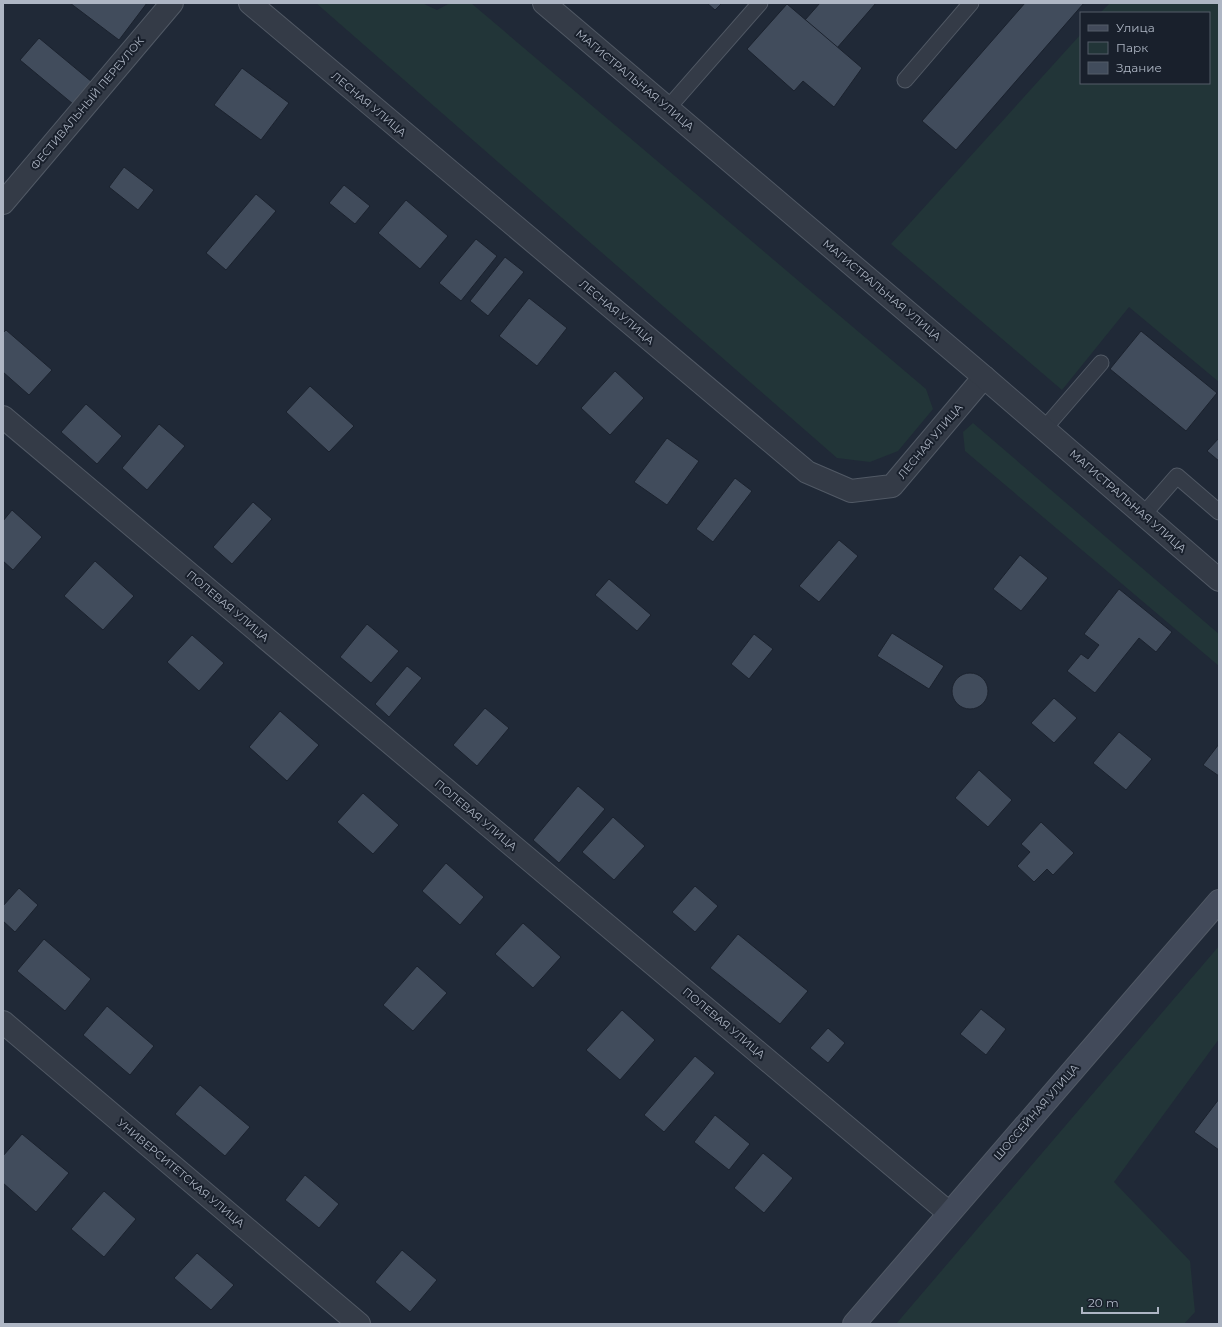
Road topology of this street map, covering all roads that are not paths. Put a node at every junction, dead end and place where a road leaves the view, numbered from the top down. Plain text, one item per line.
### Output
1 (172, 3) edge
2 (250, 3) edge
3 (544, 3) edge
4 (760, 3) edge
5 (971, 3) edge
6 (905, 80) dead end
7 (668, 108) junction
8 (3, 203) edge
9 (1101, 363) dead end
10 (984, 377) junction
11 (3, 417) edge
12 (1044, 429) junction
13 (1219, 512) edge
14 (1143, 515) junction
15 (1219, 580) edge
16 (1219, 901) edge
17 (3, 1022) edge
18 (949, 1213) junction
19 (359, 1324) edge
20 (854, 1324) edge

1 - 8 street, ФЕСТИВАЛЬНЫЙ ПЕРЕУЛОК
2 - 10 street, ЛЕСНАЯ УЛИЦА
3 - 7 street, МАГИСТРАЛЬНАЯ УЛИЦА
4 - 7 lane
5 - 6 lane
7 - 10 street, МАГИСТРАЛЬНАЯ УЛИЦА
9 - 12 lane
10 - 12 street, МАГИСТРАЛЬНАЯ УЛИЦА
11 - 18 street, ПОЛЕВАЯ УЛИЦА
12 - 14 street, МАГИСТРАЛЬНАЯ УЛИЦА
13 - 14 lane
14 - 15 street, МАГИСТРАЛЬНАЯ УЛИЦА
16 - 18 street, ШОССЕЙНАЯ УЛИЦА
17 - 19 street, УНИВЕРСИТЕТСКАЯ УЛИЦА
18 - 20 street, ШОССЕЙНАЯ УЛИЦА

